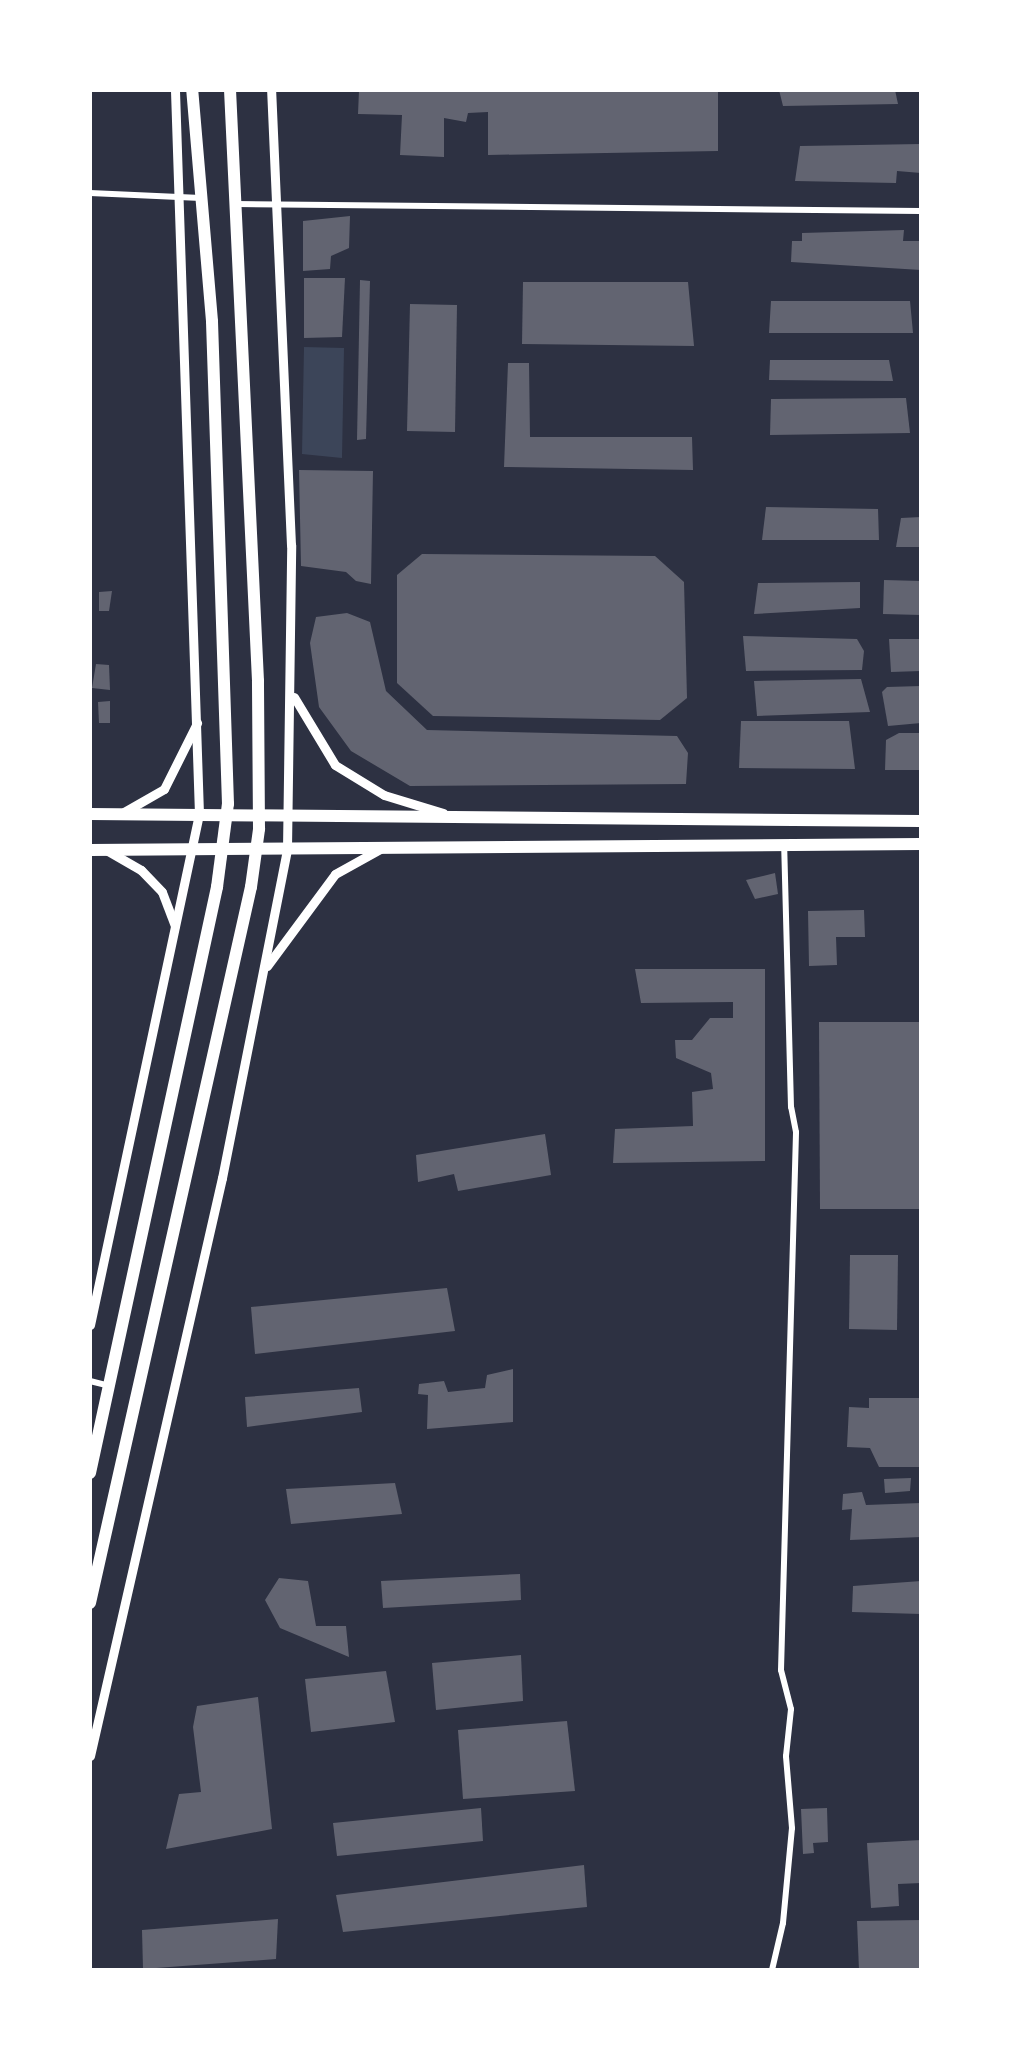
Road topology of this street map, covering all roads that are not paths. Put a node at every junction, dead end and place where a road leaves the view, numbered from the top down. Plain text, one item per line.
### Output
1 (175, 90) edge
2 (192, 90) edge
3 (230, 90) edge
4 (271, 90) edge
5 (90, 193) edge
6 (179, 197) junction
7 (201, 198) junction
8 (236, 204) junction
9 (921, 211) edge
10 (293, 697) junction
11 (198, 718) junction
12 (443, 813) junction
13 (90, 814) edge
14 (120, 814) junction
15 (199, 814) junction
16 (227, 814) junction
17 (260, 814) junction
18 (289, 814) junction
19 (921, 821) edge
20 (784, 844) junction
21 (921, 844) edge
22 (195, 849) junction
23 (223, 849) junction
24 (257, 849) junction
25 (287, 849) junction
26 (381, 849) junction
27 (90, 850) edge
28 (106, 850) junction
29 (176, 933) junction
30 (264, 970) junction
31 (90, 1325) edge
32 (90, 1381) edge
33 (110, 1386) junction
34 (90, 1473) edge
35 (90, 1603) edge
36 (90, 1756) edge
37 (772, 1970) edge

1 - 6 street
2 - 7 main road
3 - 8 main road
4 - 10 street
5 - 6 street
6 - 7 street
6 - 11 street
7 - 16 main road
8 - 9 street
8 - 17 main road
10 - 12 street
10 - 18 street
11 - 14 street
11 - 15 street
12 - 18 main road
12 - 19 main road
13 - 14 main road
14 - 15 main road
15 - 16 main road
15 - 22 street
16 - 17 main road
16 - 23 main road
17 - 18 main road
17 - 24 main road
18 - 25 street
20 - 21 main road
20 - 26 main road
20 - 37 street
22 - 23 main road
22 - 28 main road
22 - 29 street
23 - 24 main road
23 - 33 main road
24 - 25 main road
24 - 35 main road
25 - 26 main road
25 - 30 street
26 - 30 street
27 - 28 main road
28 - 29 street
29 - 31 street
30 - 36 street
32 - 33 street
33 - 34 main road

